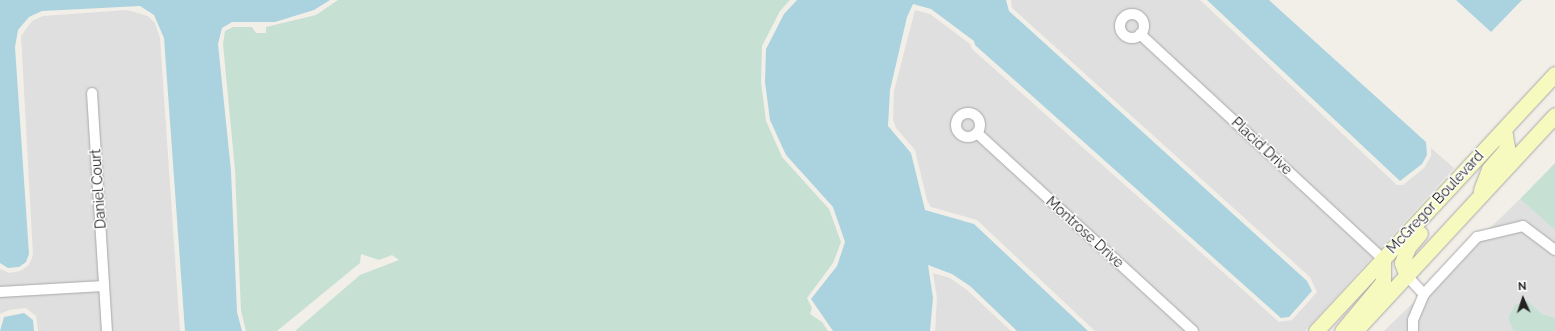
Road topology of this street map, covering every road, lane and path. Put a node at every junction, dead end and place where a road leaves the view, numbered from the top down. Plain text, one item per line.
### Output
1 (1140, 34) dead end
2 (1555, 74) edge
3 (92, 94) dead end
4 (1555, 115) edge
5 (1504, 129) junction
6 (977, 133) dead end
7 (1465, 172) junction
8 (1478, 198) junction
9 (1555, 250) edge
10 (1383, 259) junction
11 (1407, 276) junction
12 (103, 286) junction
13 (0, 292) edge
14 (1424, 294) junction
15 (107, 331) edge
16 (1193, 331) edge
17 (1316, 331) edge
18 (1342, 331) edge
19 (1355, 331) edge
20 (1413, 331) edge

1 - 10 street, Placid Drive
2 - 5 main road, McGregor Boulevard
3 - 12 street, Daniel Court
4 - 8 main road, McGregor Boulevard
5 - 7 main road, McGregor Boulevard
5 - 8 main road
6 - 16 street, Montrose Drive
7 - 10 main road, McGregor Boulevard
7 - 11 main road
8 - 11 main road, McGregor Boulevard
9 - 14 street
10 - 17 main road, McGregor Boulevard
10 - 18 main road
11 - 14 street
11 - 19 main road, McGregor Boulevard
12 - 13 street
12 - 15 street, Daniel Court
14 - 20 street

